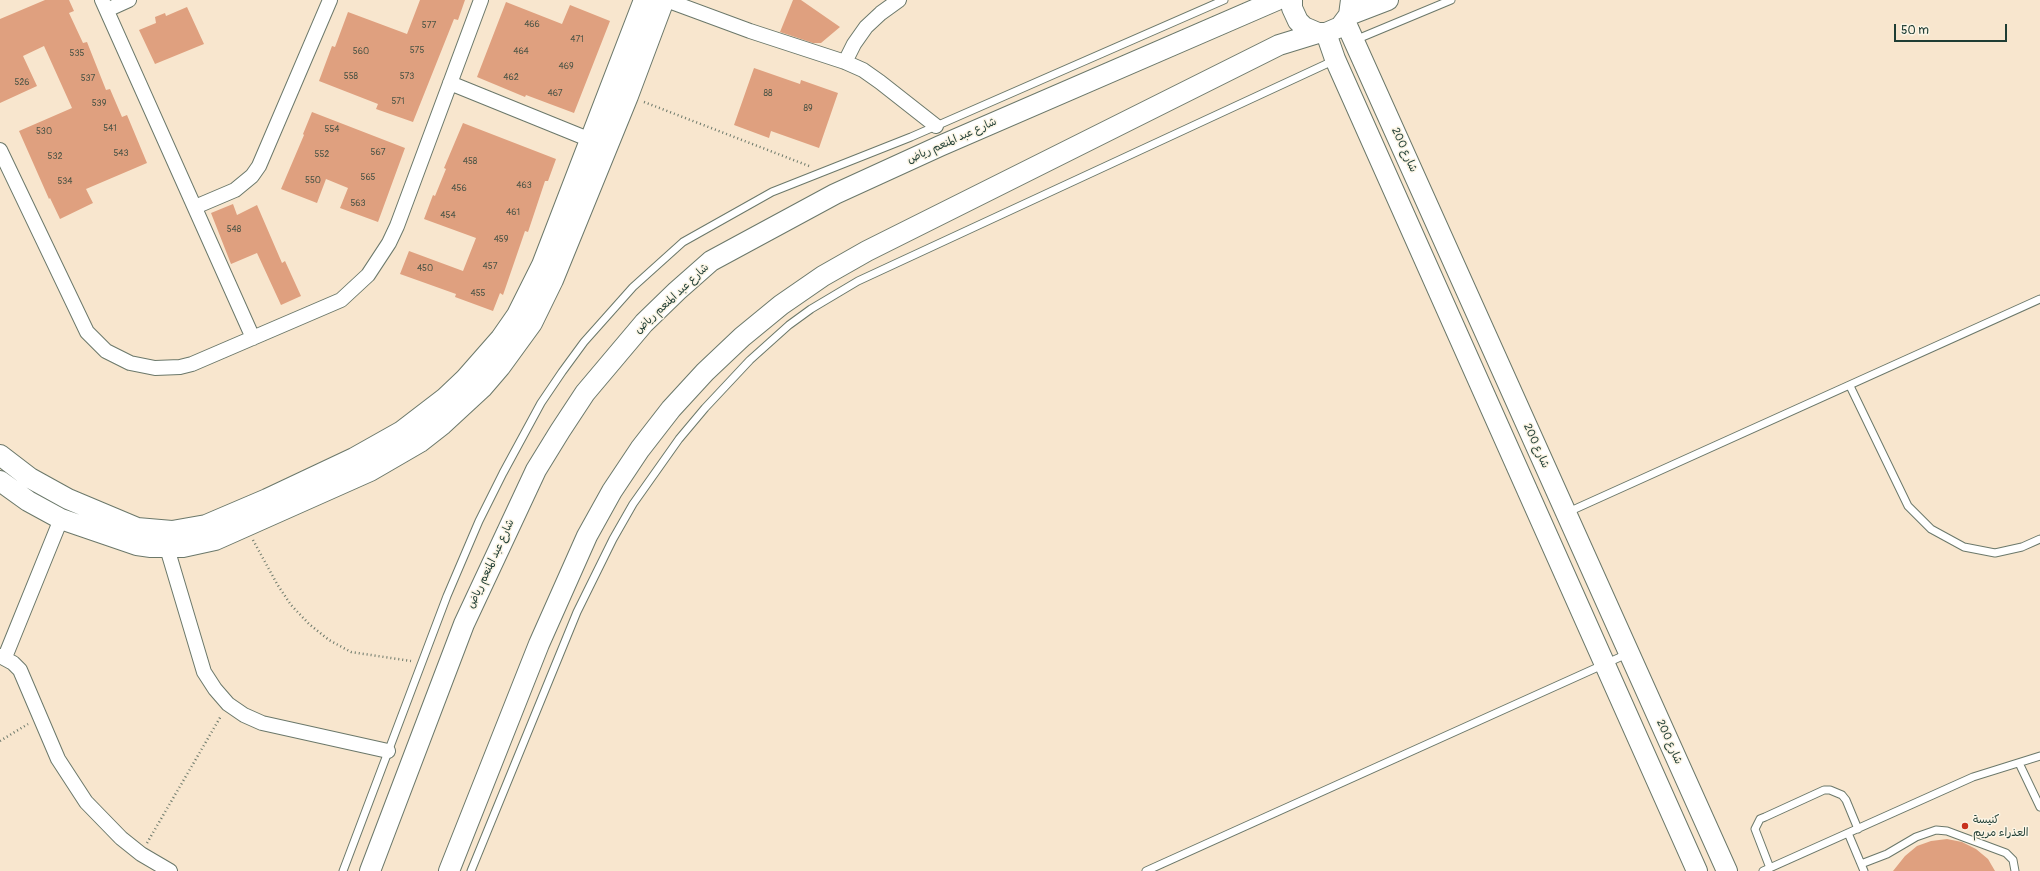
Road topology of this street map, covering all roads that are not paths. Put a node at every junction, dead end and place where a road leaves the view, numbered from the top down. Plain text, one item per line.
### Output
1 (130, 0) edge
2 (330, 0) edge
3 (481, 0) edge
4 (644, 0) edge
5 (665, 0) edge
6 (899, 0) edge
7 (1224, 0) edge
8 (1277, 0) edge
9 (1292, 0) edge
10 (1388, 0) edge
11 (1451, 0) edge
12 (104, 5) edge
13 (1348, 12) edge
14 (1322, 33) junction
15 (1354, 40) junction
16 (1335, 60) junction
17 (845, 62) junction
18 (450, 83) junction
19 (936, 126) junction
20 (599, 143) junction
21 (0, 150) edge
22 (5, 173) edge
23 (195, 207) junction
24 (2040, 299) edge
25 (253, 338) junction
26 (1850, 386) junction
27 (0, 455) edge
28 (0, 481) edge
29 (1566, 513) junction
30 (61, 519) junction
31 (2040, 539) edge
32 (167, 548) junction
33 (1629, 653) junction
34 (2, 657) edge
35 (1605, 664) junction
36 (388, 751) junction
37 (2040, 756) edge
38 (2019, 763) junction
39 (2040, 807) edge
40 (1858, 829) junction
41 (1848, 833) junction
42 (1862, 868) edge
43 (165, 870) edge
44 (1767, 870) edge
45 (343, 871) edge
46 (370, 871) edge
47 (449, 871) edge
48 (471, 871) edge
49 (1146, 871) edge
50 (1697, 871) edge
51 (1726, 871) edge
52 (2015, 871) edge

1 - 12 street
2 - 23 street
3 - 18 street
4 - 20 street
5 - 17 street
5 - 20 street
6 - 17 street
7 - 19 lane
8 - 46 street, شارع عبد المنعم رياض
9 - 14 street
10 - 13 street
11 - 15 lane
12 - 23 street
13 - 14 street
13 - 15 street, شارع 200
14 - 16 street
14 - 47 street
15 - 29 street, شارع 200
16 - 35 street
16 - 48 lane
17 - 19 street
18 - 20 street
18 - 25 street
19 - 36 lane
20 - 27 street
20 - 32 street
21 - 22 street
22 - 25 street
23 - 25 street
24 - 26 lane
26 - 29 lane
26 - 31 lane
28 - 30 street
29 - 33 street, شارع 200
30 - 32 street
30 - 34 street
32 - 36 street
33 - 35 lane
33 - 51 street, شارع 200
34 - 43 street
35 - 49 lane
35 - 50 street
36 - 45 lane
37 - 38 lane
38 - 39 lane
38 - 40 lane
40 - 41 lane
40 - 44 lane
41 - 42 lane
41 - 44 lane
42 - 52 lane

